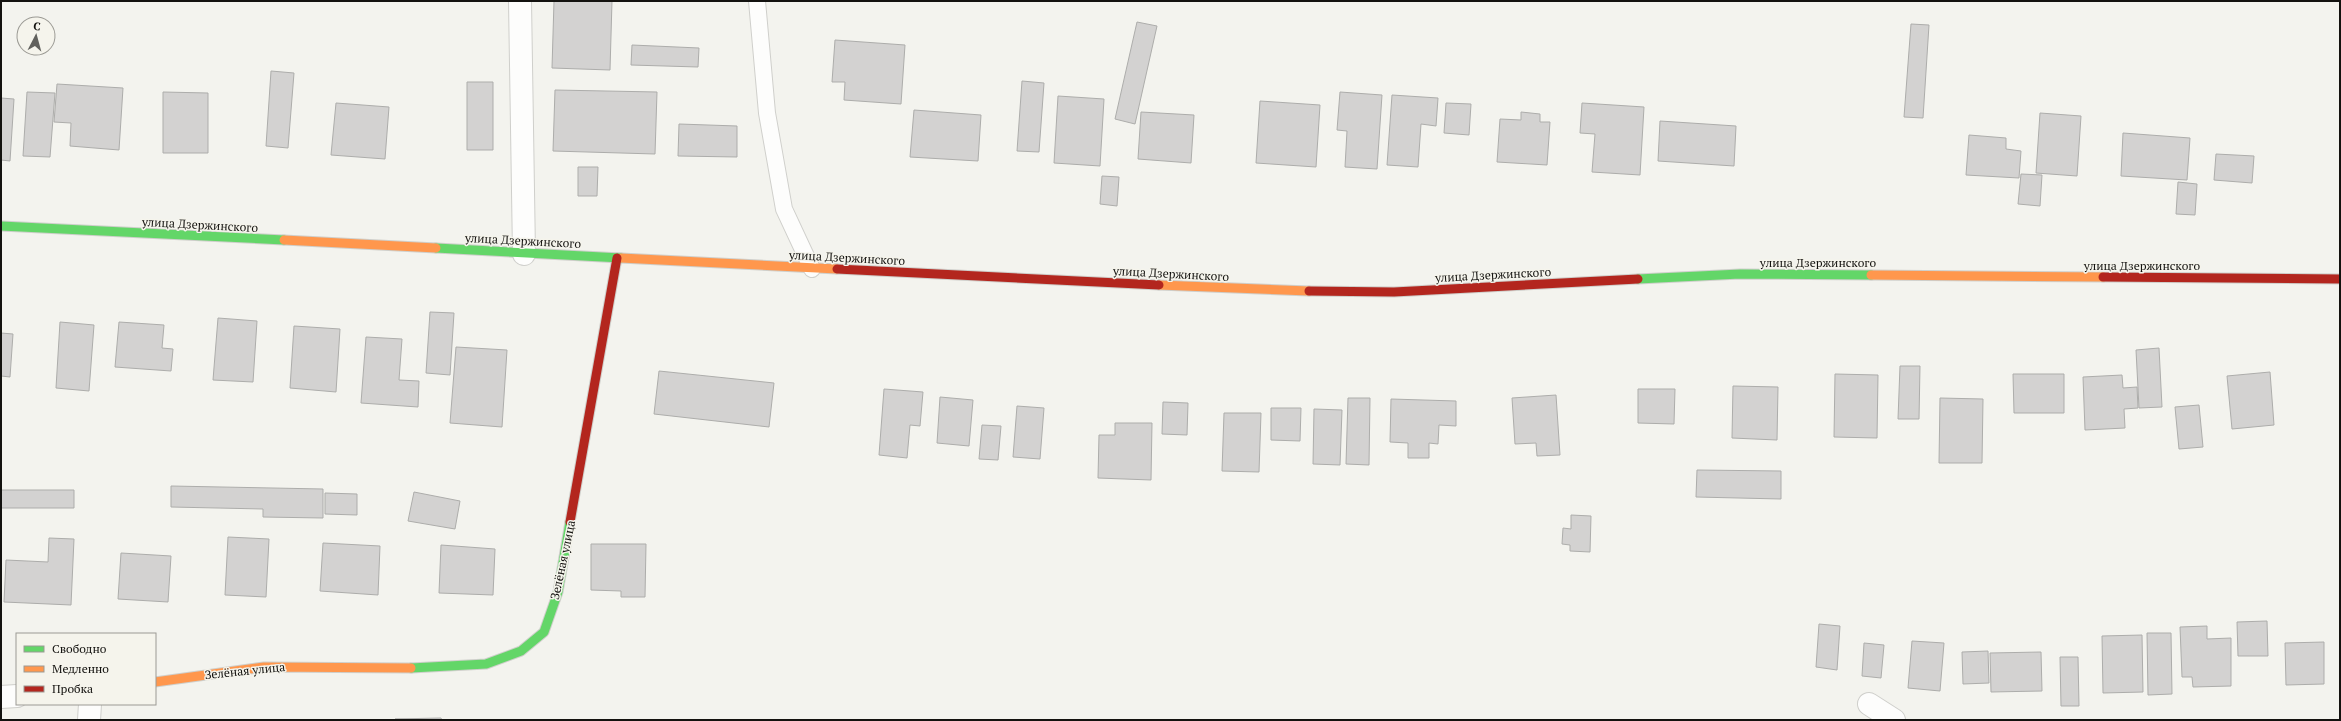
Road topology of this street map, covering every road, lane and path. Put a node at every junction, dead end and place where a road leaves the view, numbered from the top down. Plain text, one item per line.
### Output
1 (520, 1) edge
2 (757, 1) edge
3 (1, 226) edge
4 (524, 254) junction
5 (617, 258) junction
6 (812, 269) junction
7 (2340, 279) edge
8 (156, 682) edge
9 (16, 696) edge
10 (1, 697) edge
11 (1869, 704) dead end
12 (90, 705) edge
13 (89, 720) edge
14 (1894, 720) edge

1 - 4 street
2 - 6 lane
3 - 4 street, улица Дзержинского
4 - 5 street, улица Дзержинского
5 - 6 street, улица Дзержинского
5 - 8 street, Зелёная улица
6 - 7 street, улица Дзержинского
9 - 10 street
11 - 14 street
12 - 13 street

